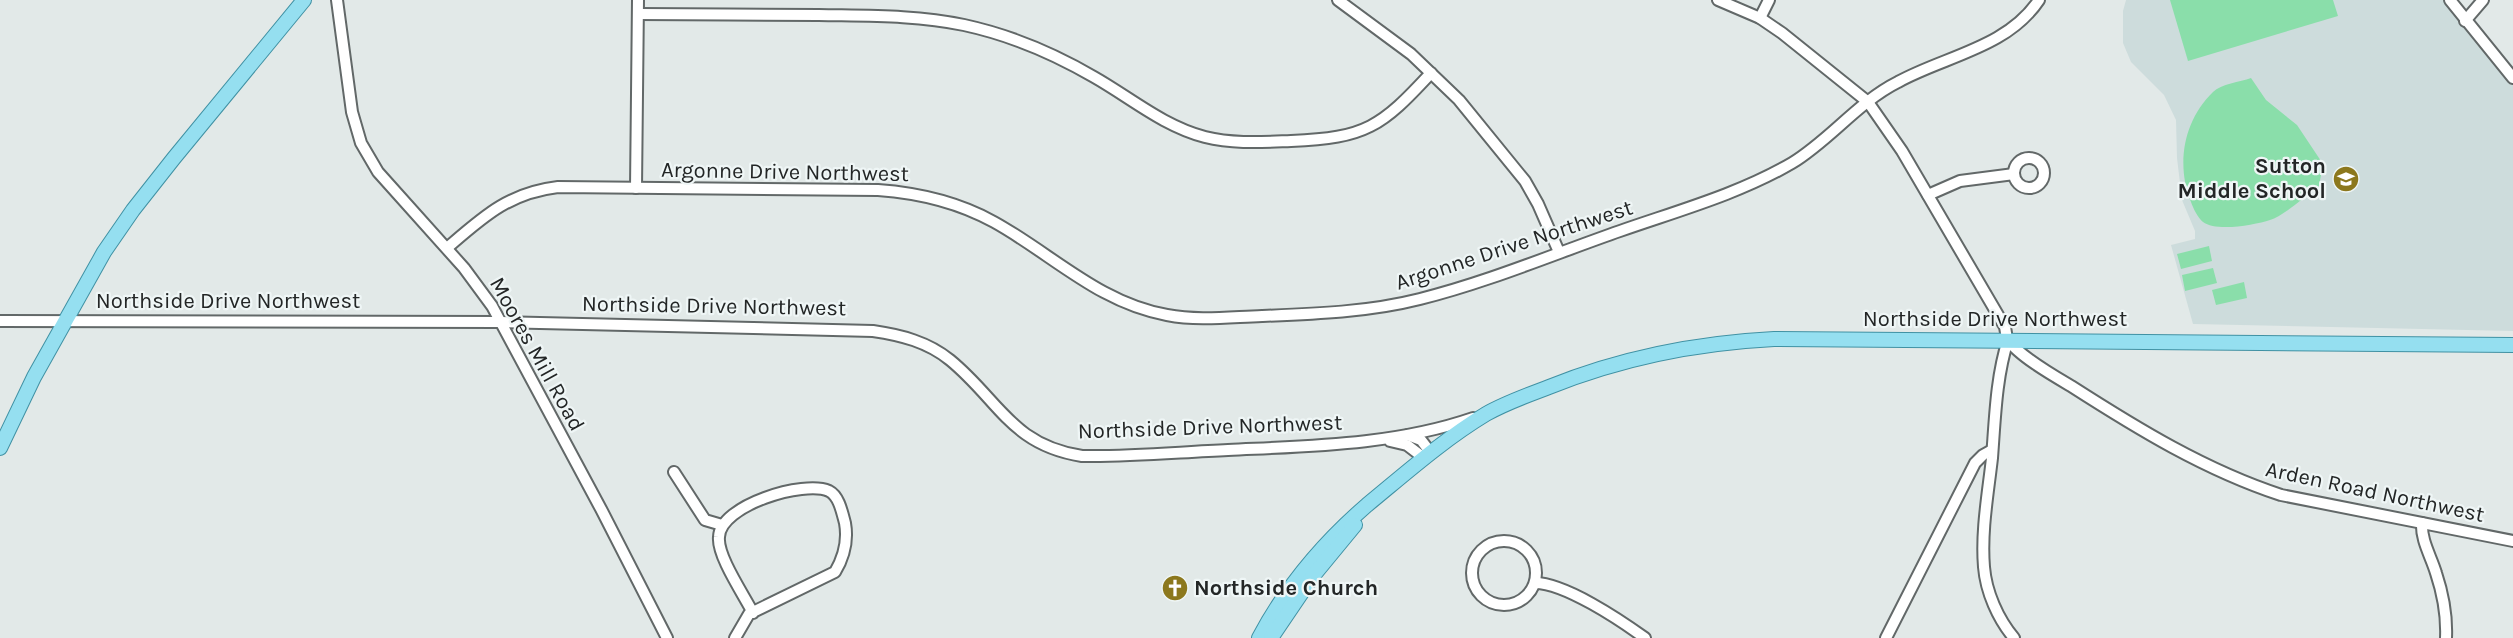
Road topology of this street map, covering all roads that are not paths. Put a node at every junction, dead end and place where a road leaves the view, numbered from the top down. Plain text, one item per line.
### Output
1 (304, 0) edge
2 (338, 0) edge
3 (638, 0) edge
4 (1338, 0) edge
5 (1718, 0) edge
6 (1769, 0) edge
7 (2039, 0) edge
8 (2450, 0) edge
9 (2483, 0) edge
10 (638, 14) junction
11 (1760, 18) junction
12 (2465, 21) junction
13 (1431, 73) junction
14 (2513, 78) edge
15 (1868, 102) junction
16 (2014, 174) dead end
17 (636, 188) junction
18 (1928, 195) junction
19 (447, 248) junction
20 (1559, 252) junction
21 (0, 321) edge
22 (63, 322) junction
23 (501, 322) junction
24 (2008, 340) junction
25 (2513, 345) edge
26 (1488, 414) junction
27 (1407, 435) junction
28 (1384, 440) junction
29 (0, 448) edge
30 (1992, 450) junction
31 (1428, 455) junction
32 (674, 472) dead end
33 (1368, 505) junction
34 (2422, 523) junction
35 (722, 525) junction
36 (2513, 541) edge
37 (1535, 582) junction
38 (753, 613) junction
39 (667, 638) edge
40 (735, 638) edge
41 (1259, 638) edge
42 (1271, 638) edge
43 (1644, 638) edge
44 (1886, 638) edge
45 (2014, 638) edge
46 (2446, 638) edge

1 - 22 main road
2 - 19 street, Moores Mill Road
3 - 10 street
4 - 13 street
5 - 11 street, Arden Road Northwest
6 - 11 street
7 - 15 street, Argonne Drive Northwest
8 - 12 street
9 - 12 street
10 - 13 street
10 - 17 street
11 - 15 street, Arden Road Northwest
12 - 14 street
13 - 20 street
15 - 18 street, Arden Road Northwest
15 - 20 street, Argonne Drive Northwest
16 - 18 street
17 - 19 street, Argonne Drive Northwest
17 - 20 street, Argonne Drive Northwest
18 - 24 street, Arden Road Northwest
19 - 23 street, Moores Mill Road
21 - 22 street, Northside Drive Northwest
22 - 23 street, Northside Drive Northwest
22 - 29 main road
23 - 28 street, Northside Drive Northwest
23 - 39 street, Moores Mill Road
24 - 25 main road, Northside Drive Northwest
24 - 26 main road, Northside Drive Northwest
24 - 30 street
24 - 34 street, Arden Road Northwest
26 - 27 street, Northside Drive Northwest
26 - 31 main road, Northside Drive Northwest
27 - 28 street, Northside Drive Northwest
27 - 31 street
28 - 31 street, Northside Drive Northwest
30 - 44 street
30 - 45 street
31 - 33 main road
32 - 35 street
33 - 41 main road
33 - 42 main road
34 - 36 street, Arden Road Northwest
34 - 46 street
35 - 38 street
35 - 38 street
37 - 37 street
37 - 43 street
38 - 40 street

